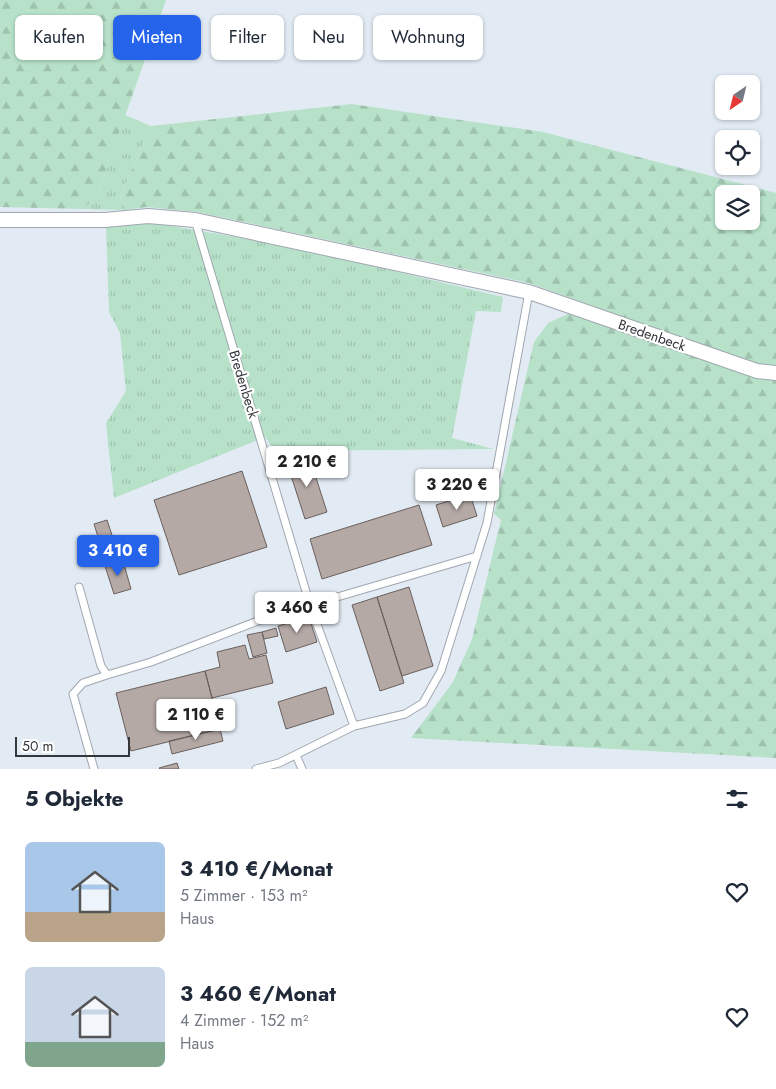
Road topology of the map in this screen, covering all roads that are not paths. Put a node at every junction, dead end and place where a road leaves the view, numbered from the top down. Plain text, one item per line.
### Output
1 (0, 220) edge
2 (195, 220) junction
3 (529, 292) junction
4 (776, 373) edge
5 (477, 556) junction
6 (79, 587) dead end
7 (309, 601) junction
8 (107, 675) junction
9 (354, 726) junction
10 (296, 755) junction
11 (94, 769) edge
12 (256, 769) edge
13 (302, 769) edge

1 - 2 street, Bredenbeck
2 - 3 street, Bredenbeck
2 - 7 lane, Bredenbeck
3 - 4 street, Bredenbeck
3 - 5 lane
5 - 7 lane
5 - 9 lane
6 - 8 lane
7 - 8 lane
7 - 9 lane, Bredenbeck
8 - 11 lane
9 - 10 lane
10 - 12 lane
10 - 13 lane

